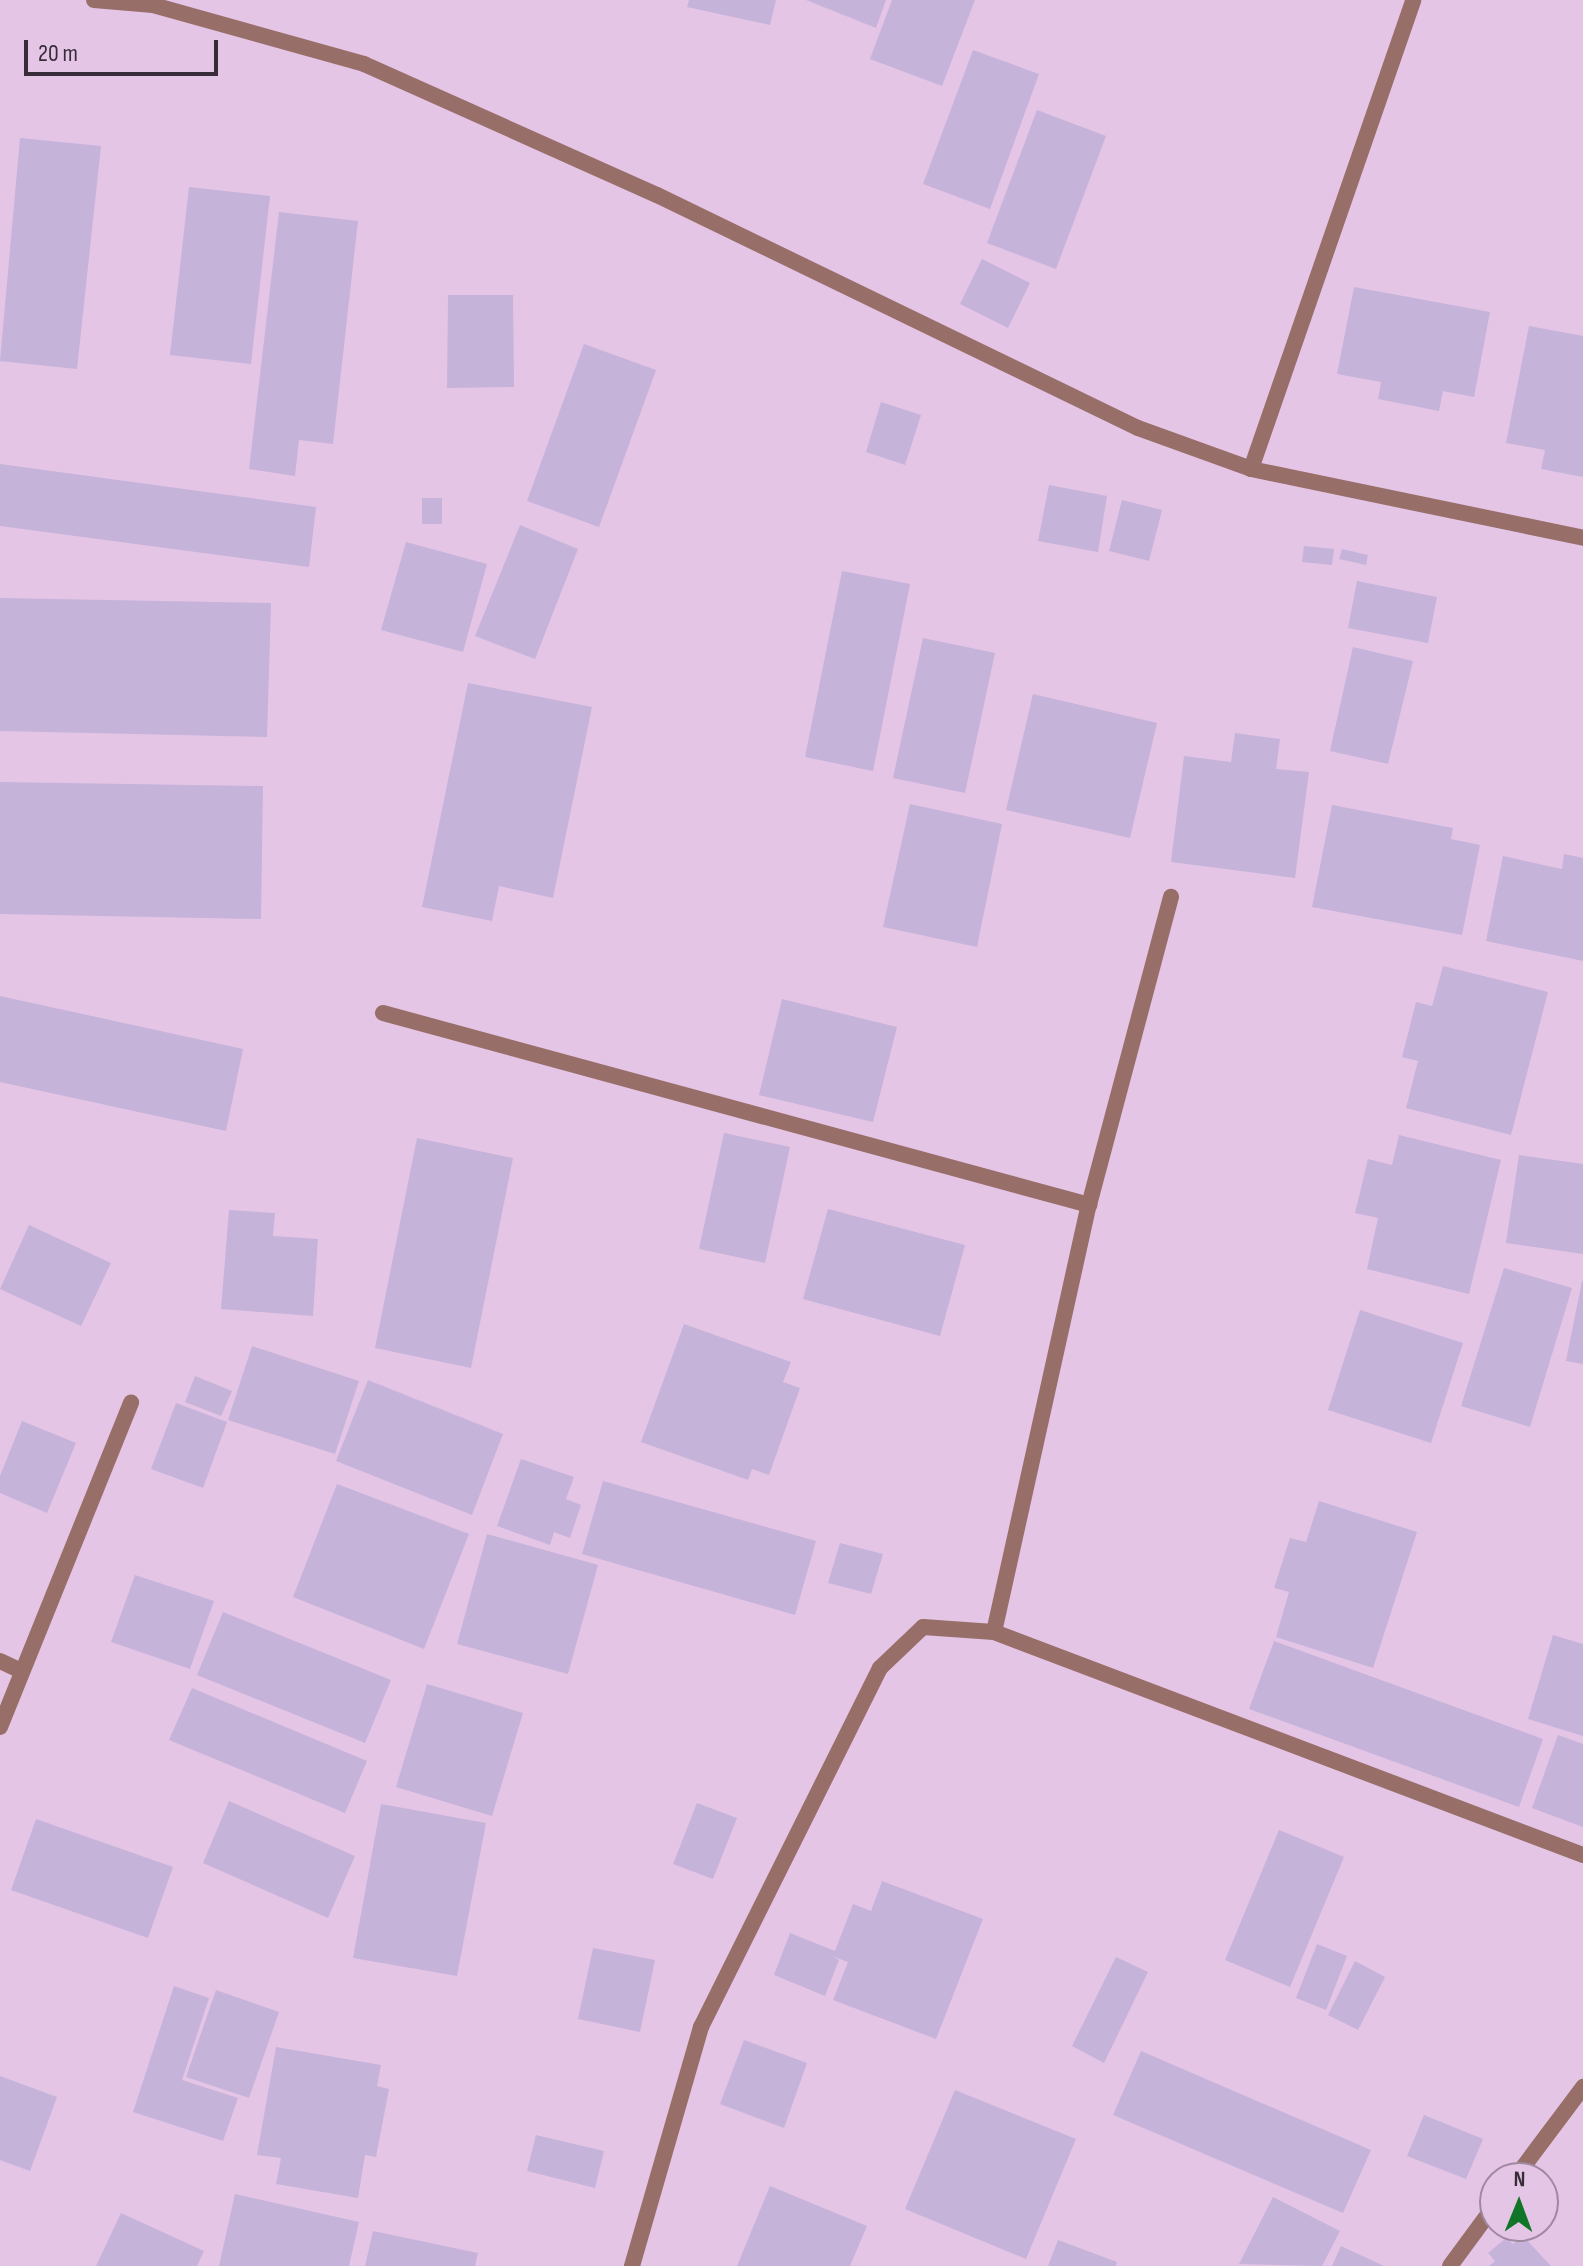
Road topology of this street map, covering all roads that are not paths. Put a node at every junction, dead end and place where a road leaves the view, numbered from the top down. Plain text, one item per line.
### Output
1 (94, 0) edge
2 (1413, 0) edge
3 (1251, 469) junction
4 (1583, 538) edge
5 (1171, 897) dead end
6 (383, 1013) dead end
7 (1089, 1205) junction
8 (131, 1402) dead end
9 (994, 1632) junction
10 (0, 1661) edge
11 (21, 1671) junction
12 (0, 1727) edge
13 (1583, 1855) edge
14 (1583, 2087) edge
15 (1527, 2162) edge
16 (1479, 2227) edge
17 (632, 2266) edge
18 (1450, 2266) edge

1 - 3 street
2 - 3 street
3 - 4 street
5 - 7 street
6 - 7 street
7 - 9 street
8 - 11 street
9 - 13 street
9 - 17 street
10 - 11 street
11 - 12 street
14 - 15 street
16 - 18 street

